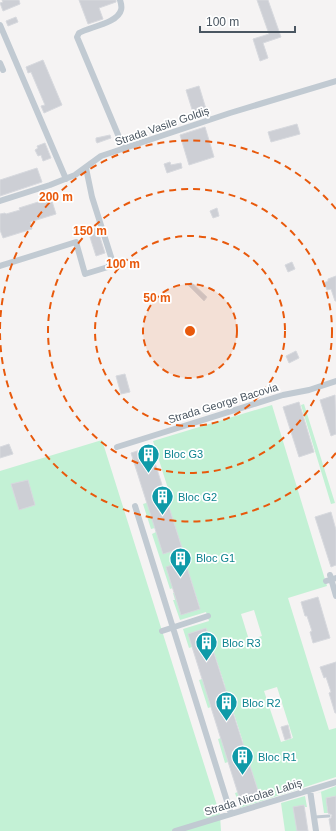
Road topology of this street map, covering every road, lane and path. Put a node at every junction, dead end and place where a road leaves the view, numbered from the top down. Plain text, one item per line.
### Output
1 (120, 0) edge
2 (0, 25) edge
3 (0, 63) edge
4 (3, 70) dead end
5 (336, 81) edge
6 (124, 149) junction
7 (86, 168) junction
8 (66, 178) junction
9 (0, 201) edge
10 (0, 266) edge
11 (336, 381) edge
12 (117, 447) dead end
13 (135, 506) dead end
14 (331, 578) edge
15 (336, 596) edge
16 (208, 616) dead end
17 (173, 627) junction
18 (162, 630) dead end
19 (336, 782) edge
20 (310, 790) junction
21 (231, 814) junction
22 (329, 816) dead end
23 (314, 818) junction
24 (175, 831) edge
25 (316, 831) edge

1 - 6 street
2 - 8 street
3 - 4 street
5 - 6 street, Strada Vasile Goldiș
6 - 7 street, Strada Vasile Goldiș
7 - 8 street, Strada Vasile Goldiș
7 - 10 street
8 - 9 street, Strada Vasile Goldiș
11 - 12 street, Strada George Bacovia
13 - 17 street
14 - 15 street
16 - 17 street
17 - 18 street
17 - 21 street
19 - 20 street, Strada Nicolae Labiș
20 - 21 street, Strada Nicolae Labiș
20 - 23 street
21 - 24 street, Strada Nicolae Labiș
22 - 23 lane
23 - 25 street

